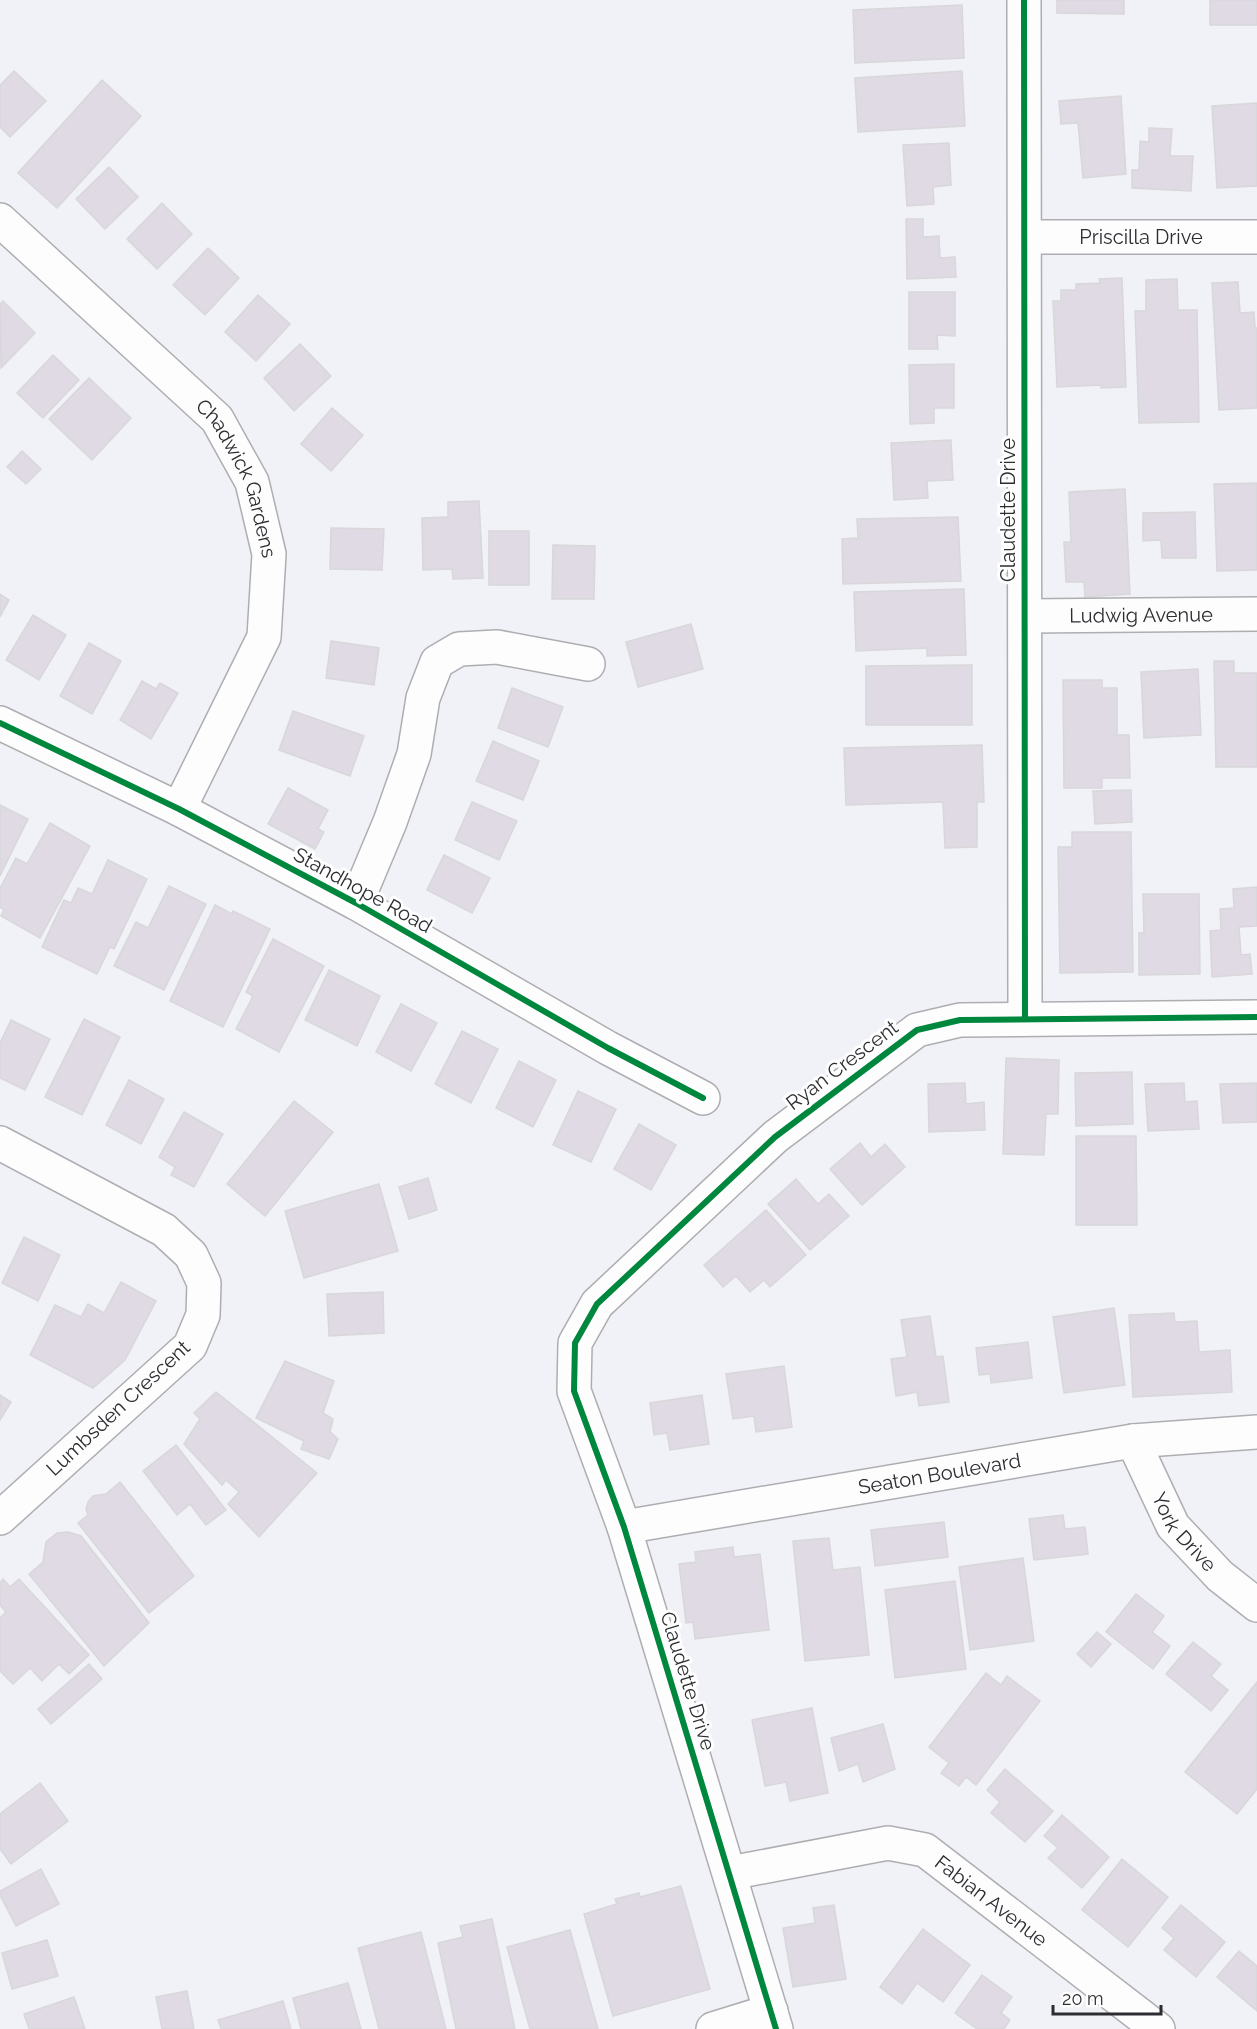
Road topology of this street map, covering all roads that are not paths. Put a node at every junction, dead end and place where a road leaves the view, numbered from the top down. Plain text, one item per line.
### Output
1 (1024, 0) edge
2 (0, 220) edge
3 (1025, 237) junction
4 (1257, 237) edge
5 (1257, 614) edge
6 (1025, 616) junction
7 (588, 664) dead end
8 (0, 723) edge
9 (179, 809) junction
10 (356, 903) junction
11 (1257, 1017) edge
12 (1025, 1019) junction
13 (703, 1098) dead end
14 (0, 1143) edge
15 (575, 1343) joint
16 (1257, 1432) edge
17 (1133, 1441) junction
18 (0, 1518) edge
19 (624, 1527) junction
20 (1257, 1605) edge
21 (730, 1873) junction
22 (774, 2020) edge
23 (713, 2029) edge
24 (1158, 2029) edge

1 - 3 street, Claudette Drive
2 - 9 street, Chadwick Gardens
3 - 4 street, Priscilla Drive
3 - 6 street, Claudette Drive
5 - 6 street, Ludwig Avenue
6 - 12 street, Claudette Drive
7 - 10 street
8 - 9 street, Standhope Road
9 - 10 street, Standhope Road
10 - 13 street, Standhope Road
11 - 12 street, Ryan Crescent
12 - 15 street, Ryan Crescent
14 - 18 street, Lumbsden Crescent
15 - 19 street, Claudette Drive
16 - 17 street, Seaton Boulevard
17 - 19 street, Seaton Boulevard
17 - 20 street, York Drive
19 - 21 street, Claudette Drive
21 - 22 street, Claudette Drive
21 - 24 street, Fabian Avenue
22 - 23 street

